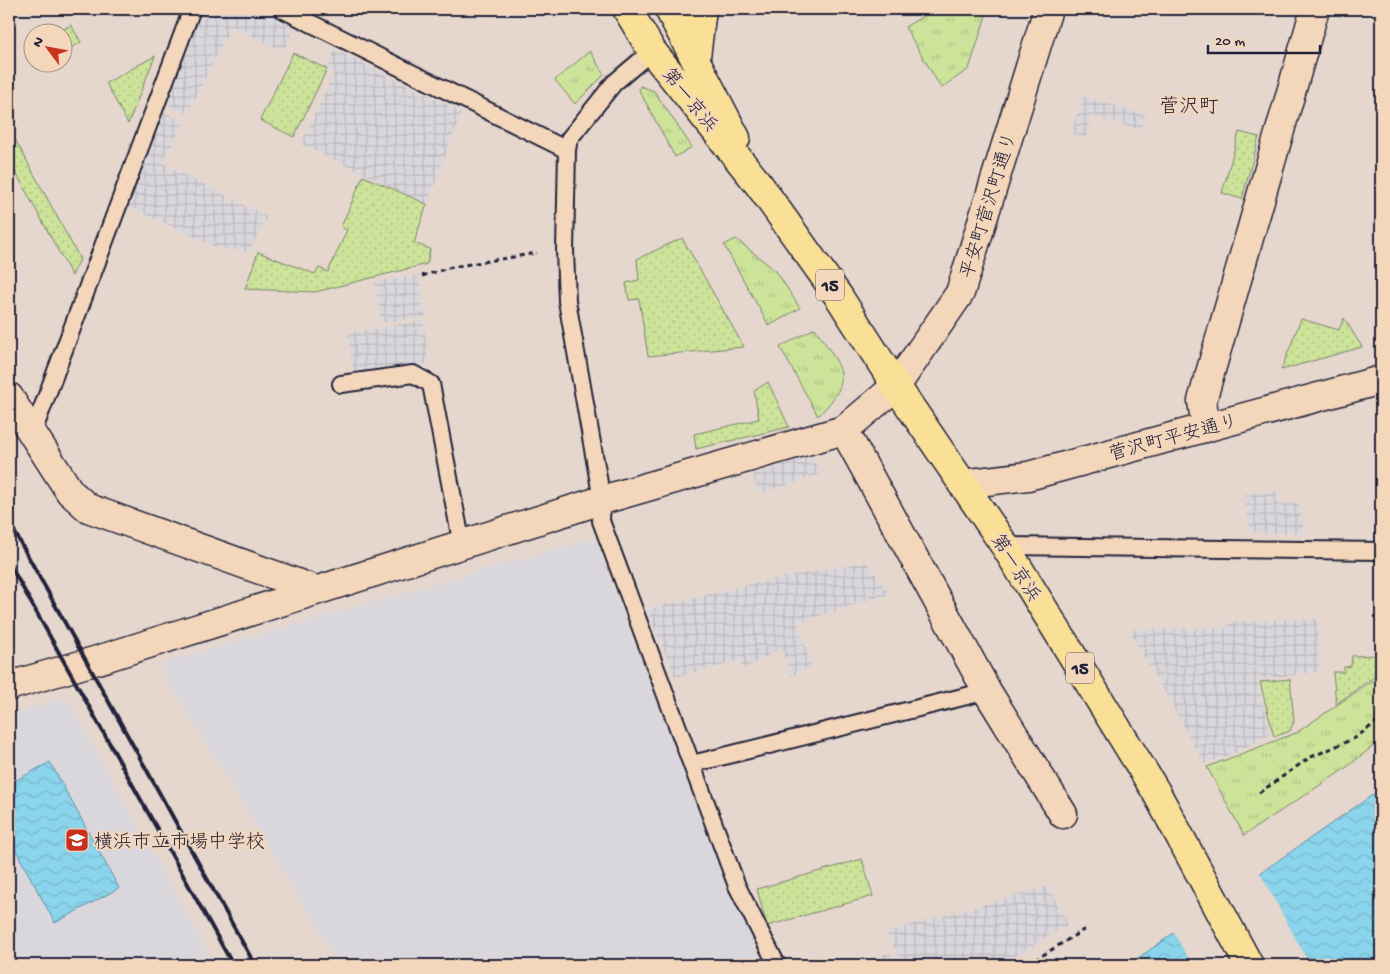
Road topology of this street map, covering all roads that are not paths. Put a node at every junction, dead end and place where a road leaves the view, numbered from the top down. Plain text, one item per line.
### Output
1 (192, 9) edge
2 (282, 9) edge
3 (627, 9) edge
4 (669, 9) edge
5 (702, 9) edge
6 (1048, 9) edge
7 (1315, 9) edge
8 (652, 51) junction
9 (696, 57) junction
10 (567, 150) junction
11 (760, 186) junction
12 (1381, 380) edge
13 (341, 384) dead end
14 (896, 386) junction
15 (9, 397) edge
16 (1206, 428) junction
17 (844, 430) junction
18 (32, 434) junction
19 (962, 484) junction
20 (602, 500) junction
21 (462, 545) junction
22 (1005, 546) junction
23 (1381, 551) edge
24 (316, 590) junction
25 (9, 686) edge
26 (987, 691) junction
27 (692, 764) junction
28 (1063, 814) dead end
29 (777, 965) edge
30 (1249, 965) edge

1 - 18 lane
2 - 10 lane
3 - 8 highway, 第一京浜 / 15
4 - 9 highway, 第一京浜 / 15
5 - 9 highway, 第一京浜
6 - 14 street, 平安町菅沢町通り
7 - 16 street
8 - 10 lane
8 - 11 highway, 第一京浜 / 15
9 - 11 highway, 第一京浜 / 15
10 - 20 lane
11 - 14 highway, 第一京浜 / 15
12 - 16 street, 菅沢町平安通り
13 - 21 lane
14 - 17 street, 平安町菅沢町通り
14 - 19 highway, 第一京浜 / 15
15 - 18 street
16 - 19 street, 菅沢町平安通り
17 - 20 street
17 - 26 street
18 - 24 street
19 - 22 highway, 第一京浜 / 15
20 - 21 street
20 - 27 lane
21 - 24 street
22 - 23 lane
22 - 30 highway, 第一京浜 / 15
24 - 25 street
26 - 27 lane
26 - 28 street
27 - 29 lane

